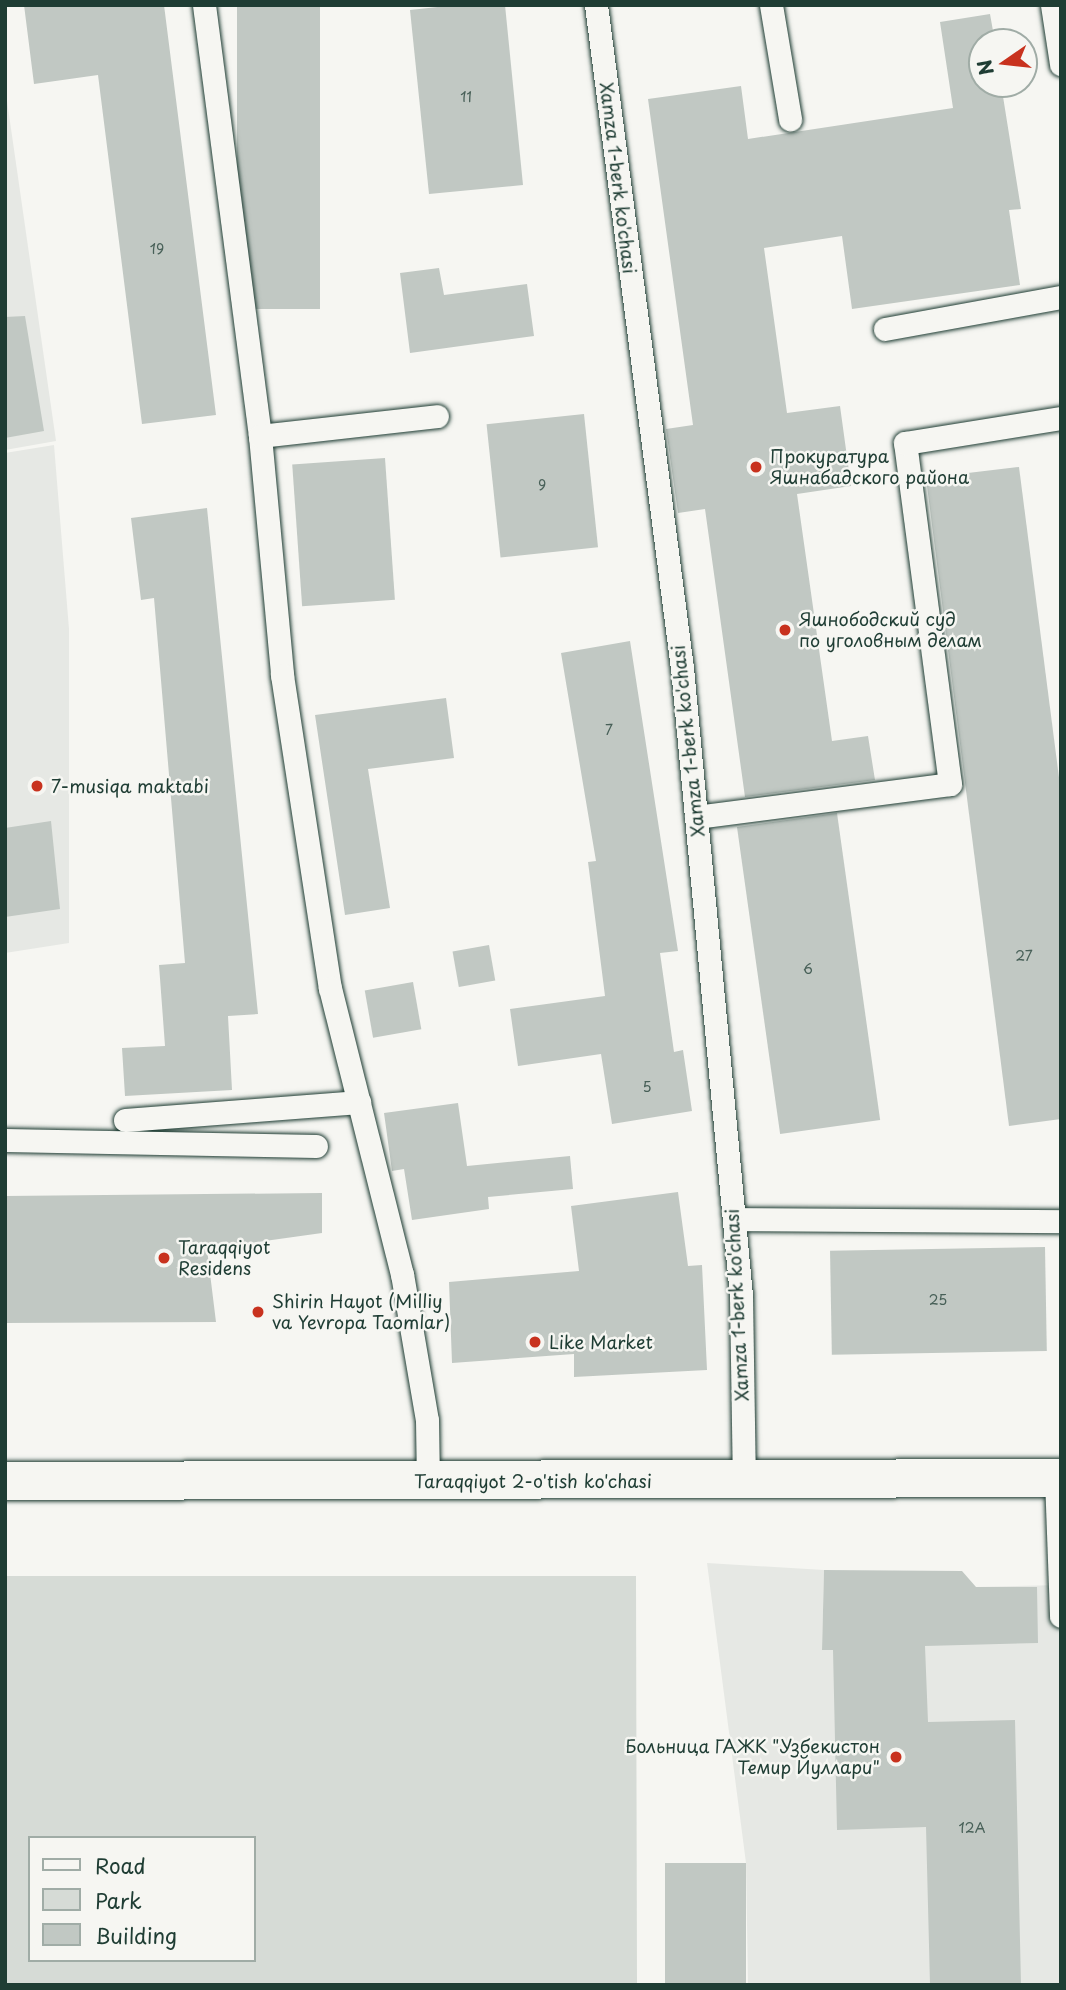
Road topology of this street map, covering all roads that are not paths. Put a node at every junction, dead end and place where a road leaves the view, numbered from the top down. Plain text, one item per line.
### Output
1 (204, 5) edge
2 (596, 5) edge
3 (771, 5) edge
4 (1052, 5) edge
5 (1061, 64) edge
6 (790, 119) dead end
7 (1061, 297) edge
8 (885, 329) dead end
9 (437, 416) dead end
10 (1061, 418) edge
11 (260, 436) junction
12 (696, 817) junction
13 (359, 1102) junction
14 (125, 1120) dead end
15 (5, 1140) edge
16 (316, 1146) dead end
17 (734, 1219) junction
18 (1061, 1221) edge
19 (1058, 1478) edge
20 (744, 1480) junction
21 (5, 1481) edge
22 (428, 1481) junction
23 (1061, 1616) edge

1 - 11 lane
2 - 12 lane, Xamza 1-berk ko'chasi
3 - 6 lane
4 - 5 lane
7 - 8 lane
9 - 11 lane
10 - 12 lane
11 - 13 lane
12 - 17 lane, Xamza 1-berk ko'chasi
13 - 14 lane
13 - 22 lane
15 - 16 lane
17 - 18 lane
17 - 20 lane, Xamza 1-berk ko'chasi
19 - 20 main road, Taraqqiyot 2-o'tish ko'chasi
19 - 23 lane
20 - 22 main road, Taraqqiyot 2-o'tish ko'chasi
21 - 22 main road, Taraqqiyot 2-o'tish ko'chasi

